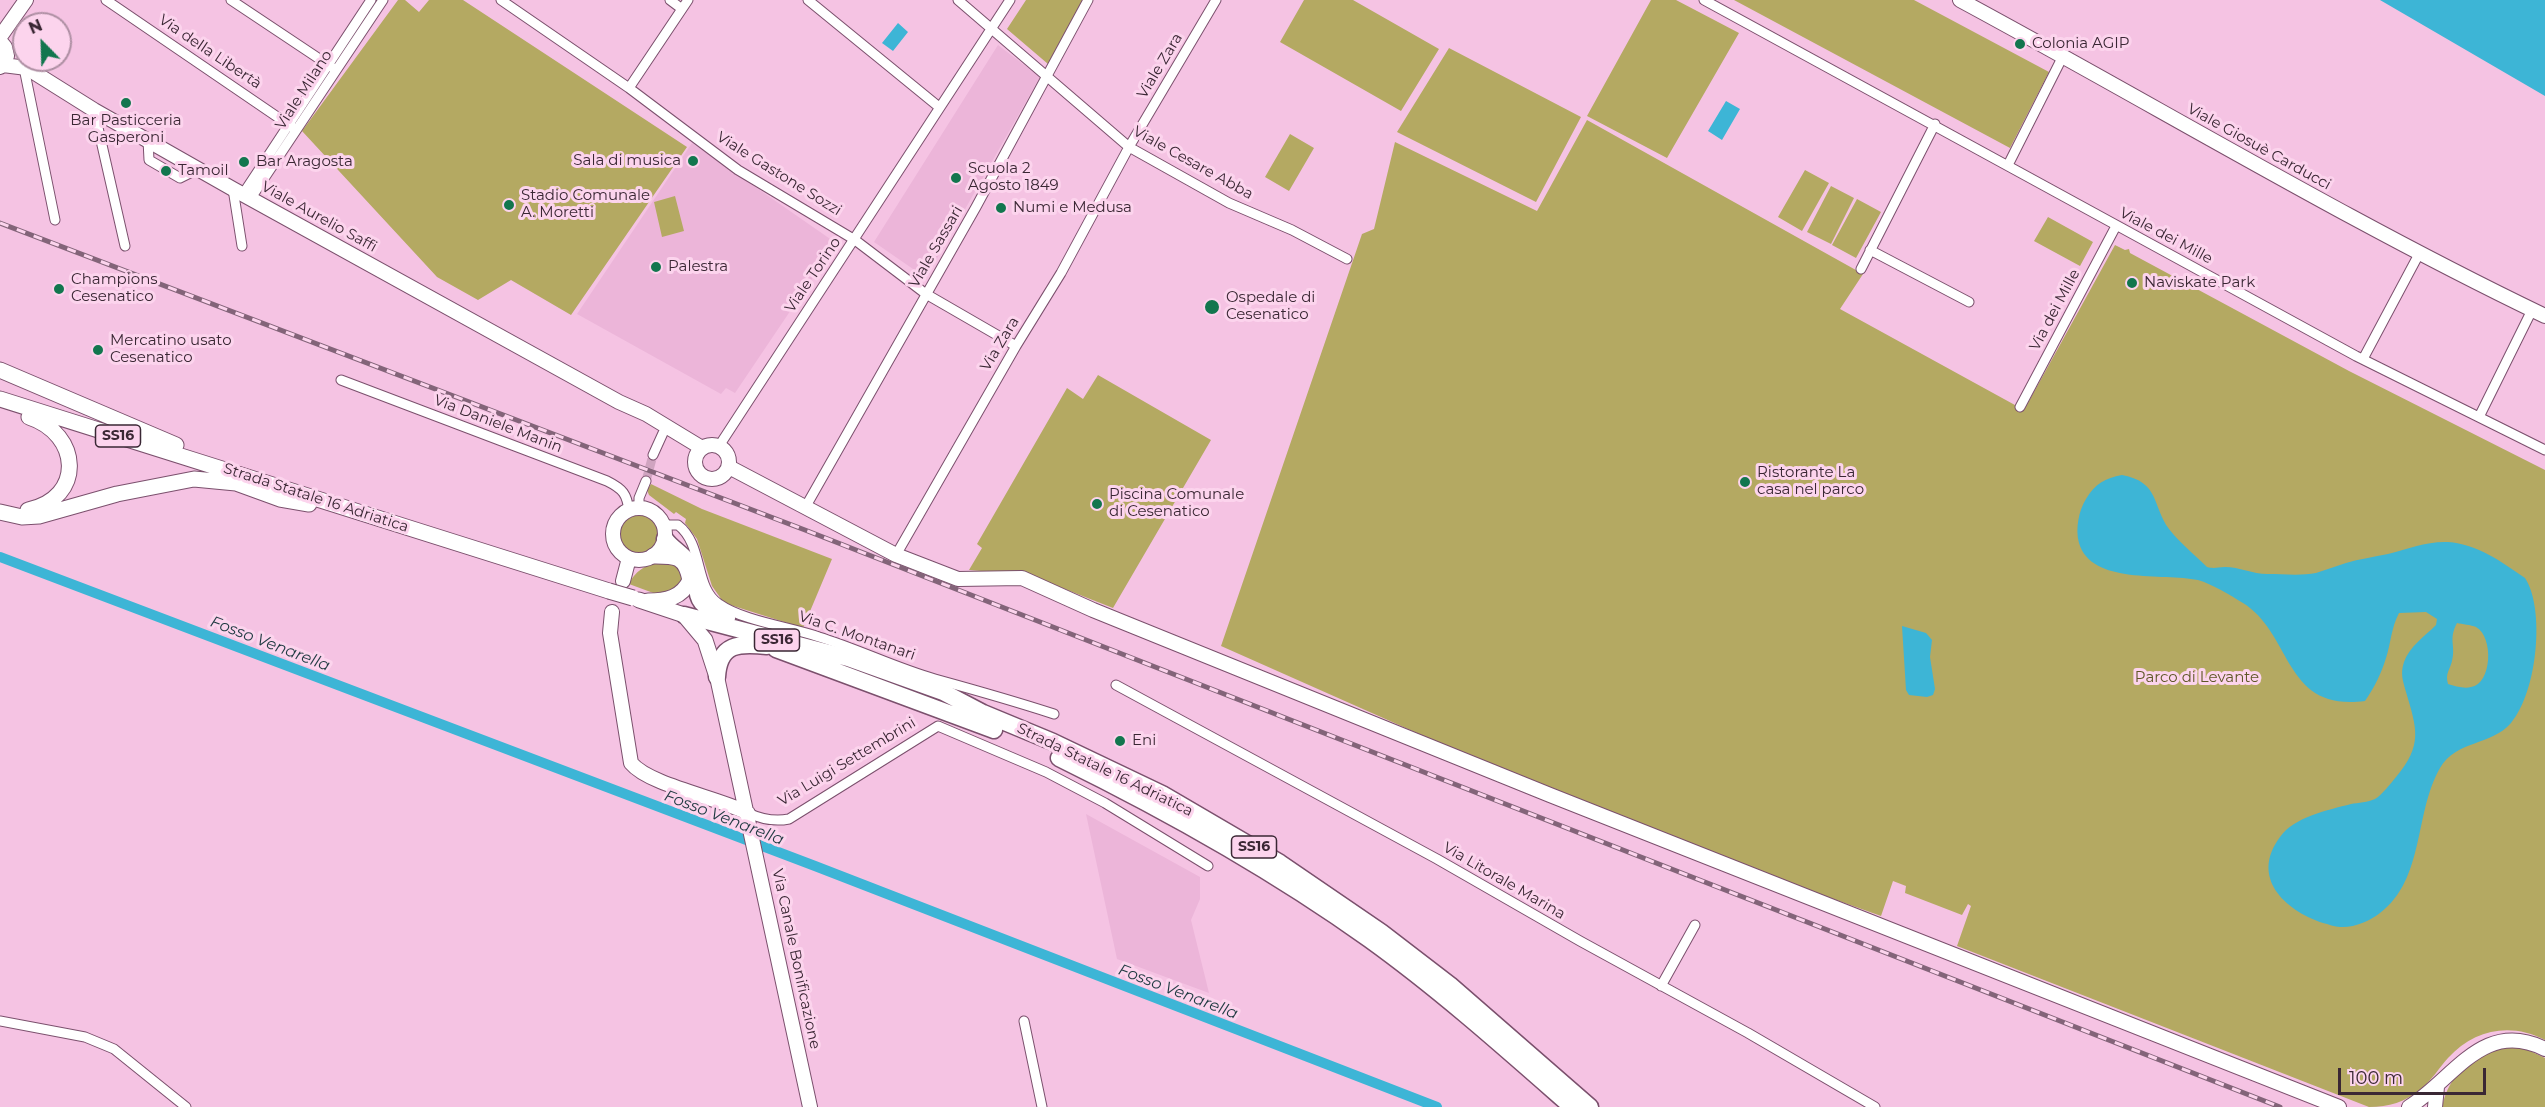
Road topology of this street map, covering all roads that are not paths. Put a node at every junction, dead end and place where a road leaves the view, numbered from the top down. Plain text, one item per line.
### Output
1 (26, 0) edge
2 (106, 0) edge
3 (231, 0) edge
4 (371, 0) edge
5 (383, 0) edge
6 (501, 0) edge
7 (670, 0) edge
8 (688, 0) edge
9 (808, 0) edge
10 (958, 0) edge
11 (1010, 0) edge
12 (1088, 0) edge
13 (1216, 0) edge
14 (1704, 0) edge
15 (1960, 0) edge
16 (682, 9) junction
17 (991, 28) junction
18 (2, 52) edge
19 (2064, 56) junction
20 (332, 68) junction
21 (27, 72) edge
22 (32, 72) edge
23 (1047, 74) junction
24 (629, 88) junction
25 (939, 107) junction
26 (94, 110) junction
27 (1935, 124) junction
28 (293, 127) junction
29 (1129, 147) junction
30 (2008, 165) junction
31 (243, 194) junction
32 (54, 220) dead end
33 (2116, 226) junction
34 (855, 240) junction
35 (125, 246) dead end
36 (242, 246) dead end
37 (1870, 250) junction
38 (2419, 254) junction
39 (1347, 259) dead end
40 (1861, 269) dead end
41 (926, 294) junction
42 (1969, 302) dead end
43 (2532, 310) junction
44 (2545, 316) edge
45 (1016, 346) junction
46 (2363, 360) junction
47 (0, 370) edge
48 (341, 380) dead end
49 (0, 399) edge
50 (619, 402) junction
51 (0, 408) edge
52 (2020, 408) dead end
53 (2479, 417) junction
54 (663, 433) junction
55 (719, 446) junction
56 (2545, 450) edge
57 (699, 451) junction
58 (653, 455) tunnel mouth
59 (729, 467) junction
60 (236, 473) junction
61 (646, 481) tunnel mouth
62 (336, 504) junction
63 (806, 506) junction
64 (634, 510) junction
65 (664, 532) junction
66 (896, 555) junction
67 (653, 556) junction
68 (629, 558) junction
69 (623, 581) dead end
70 (636, 599) junction
71 (612, 612) dead end
72 (684, 615) junction
73 (774, 643) junction
74 (717, 677) junction
75 (1116, 686) dead end
76 (1054, 714) dead end
77 (748, 816) junction
78 (1208, 866) dead end
79 (1695, 925) dead end
80 (1661, 986) junction
81 (0, 1020) edge
82 (1024, 1021) dead end
83 (2545, 1049) edge
84 (2437, 1087) junction
85 (186, 1107) edge
86 (810, 1107) edge
87 (1042, 1107) edge
88 (1572, 1107) edge
89 (1590, 1107) edge
90 (1875, 1107) edge
91 (2339, 1107) edge
92 (2409, 1107) edge
93 (2435, 1107) edge

1 - 18 street
2 - 28 street, Via della Libertà
3 - 20 street
4 - 20 street, Viale Milano
5 - 20 street, Viale Milano
6 - 24 street, Viale Gastone Sozzi
7 - 16 street
8 - 16 street
9 - 25 street
10 - 17 street, Viale Cesare Abba
11 - 17 street, Viale Torino
12 - 23 street, Viale Sassari
13 - 29 street, Viale Zara
14 - 27 street, Viale dei Mille
15 - 19 street, Viale Giosuè Carducci
16 - 24 street
17 - 23 street, Viale Cesare Abba
17 - 25 street, Viale Torino
19 - 30 street
19 - 38 street, Viale Giosuè Carducci
20 - 28 street, Viale Milano
21 - 32 street
22 - 26 street, Viale Aurelio Saffi
23 - 29 street, Viale Cesare Abba
23 - 41 street, Viale Sassari
24 - 34 street, Viale Gastone Sozzi
25 - 34 street, Viale Torino
26 - 31 street, Viale Aurelio Saffi
26 - 35 street
27 - 30 street, Viale dei Mille
27 - 37 street
28 - 31 street, Viale Milano
29 - 39 street, Viale Cesare Abba
29 - 45 street, Via Zara
30 - 33 street, Viale dei Mille
31 - 36 street
31 - 50 street, Viale Aurelio Saffi
33 - 46 street, Viale dei Mille
33 - 52 street, Via dei Mille
34 - 41 street, Viale Gastone Sozzi
34 - 55 street, Viale Torino
37 - 40 street
37 - 42 street
38 - 43 street, Viale Giosuè Carducci
38 - 46 street
41 - 45 street, Viale Gastone Sozzi
41 - 63 street, Viale Sassari
43 - 44 street, Viale Giosuè Carducci
43 - 53 street
45 - 66 street, Via Zara
46 - 53 street, Viale dei Mille
47 - 60 main road
48 - 64 street, Via Daniele Manin
49 - 60 main road, Strada Statale 16 Adriatica / SS16
50 - 54 street, Viale Aurelio Saffi
50 - 57 street, Viale Aurelio Saffi
51 - 62 main road
53 - 56 street, Viale dei Mille
54 - 57 street, Viale Aurelio Saffi
54 - 58 street
55 - 57 street
55 - 59 street
57 - 59 street
59 - 63 street
60 - 62 main road, Strada Statale 16 Adriatica / SS16
61 - 64 street
62 - 70 main road, Strada Statale 16 Adriatica / SS16, bridge
63 - 66 street
64 - 65 street
64 - 68 street
65 - 67 street
65 - 73 highway
65 - 76 street, Via C. Montanari
66 - 91 street
67 - 68 street
67 - 70 main road
68 - 69 street
70 - 72 main road, Strada Statale 16 Adriatica / SS16
71 - 77 street, Via Luigi Settembrini
72 - 73 highway, Strada Statale 16 Adriatica / SS16
72 - 74 main road
73 - 74 highway
73 - 88 highway, Strada Statale 16 Adriatica / SS16
73 - 89 highway, Strada Statale 16 Adriatica / SS16
74 - 77 street, Via Canale Bonificazione
75 - 80 street, Via Litorale Marina
77 - 78 street, Via Luigi Settembrini
77 - 86 street, Via Canale Bonificazione
79 - 80 street
80 - 90 street, Via Litorale Marina
81 - 85 street
82 - 87 street
83 - 84 street
84 - 92 street
84 - 93 street

